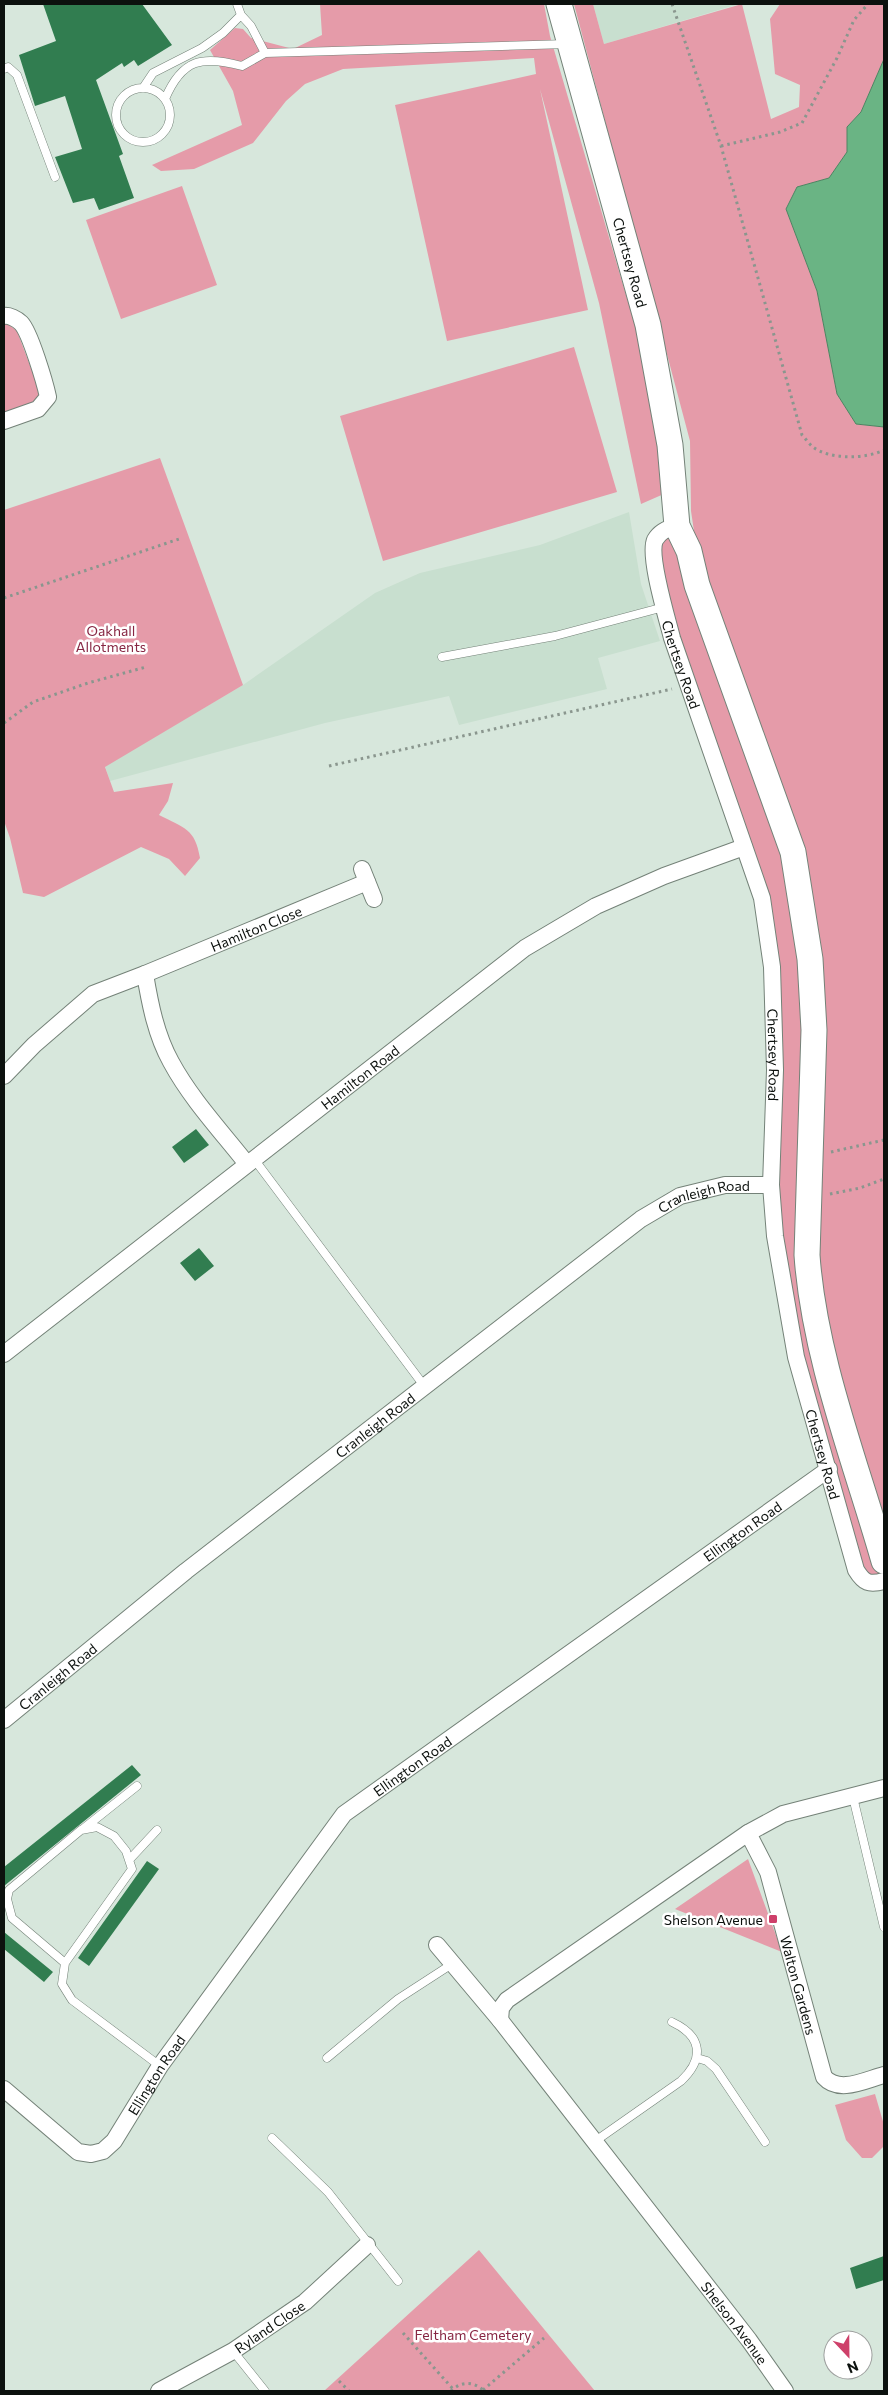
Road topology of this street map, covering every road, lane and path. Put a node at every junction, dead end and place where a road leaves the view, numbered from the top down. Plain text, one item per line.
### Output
1 (237, 4) edge
2 (559, 4) edge
3 (672, 4) edge
4 (868, 4) edge
5 (240, 15) junction
6 (569, 44) junction
7 (265, 53) junction
8 (4, 69) edge
9 (143, 88) junction
10 (165, 99) junction
11 (721, 146) junction
12 (55, 177) dead end
13 (4, 316) edge
14 (4, 421) edge
15 (884, 450) edge
16 (677, 526) junction
17 (182, 538) dead end
18 (4, 598) edge
19 (664, 607) junction
20 (442, 657) dead end
21 (146, 667) dead end
22 (688, 686) junction
23 (4, 723) edge
24 (329, 766) dead end
25 (744, 847) junction
26 (374, 899) dead end
27 (144, 974) junction
28 (4, 1076) edge
29 (884, 1140) edge
30 (810, 1157) junction
31 (250, 1161) junction
32 (884, 1179) edge
33 (771, 1185) junction
34 (809, 1194) junction
35 (4, 1354) edge
36 (425, 1387) junction
37 (828, 1469) junction
38 (884, 1561) edge
39 (884, 1581) edge
40 (4, 1720) edge
41 (137, 1786) dead end
42 (884, 1788) edge
43 (853, 1797) junction
44 (81, 1830) junction
45 (157, 1830) dead end
46 (748, 1832) junction
47 (130, 1859) junction
48 (884, 1927) edge
49 (437, 1945) dead end
50 (64, 1963) junction
51 (452, 1964) junction
52 (500, 2020) junction
53 (672, 2022) dead end
54 (327, 2058) dead end
55 (697, 2058) junction
56 (160, 2066) junction
57 (884, 2075) edge
58 (4, 2089) edge
59 (272, 2138) dead end
60 (594, 2142) junction
61 (765, 2142) dead end
62 (367, 2245) junction
63 (398, 2281) dead end
64 (403, 2333) dead end
65 (544, 2338) dead end
66 (232, 2351) junction
67 (339, 2380) dead end
68 (452, 2390) edge
69 (159, 2391) edge
70 (265, 2391) edge
71 (349, 2391) edge
72 (483, 2391) edge
73 (785, 2391) edge

1 - 5 lane
2 - 6 main road, Chertsey Road
3 - 11 path
4 - 11 path
5 - 7 lane
5 - 9 lane
6 - 7 lane
6 - 16 main road, Chertsey Road
7 - 10 lane
8 - 12 lane
9 - 10 lane
9 - 10 lane
11 - 15 path
13 - 14 street
16 - 19 street, Chertsey Road
16 - 30 main road, Chertsey Road
17 - 18 path
19 - 20 lane
19 - 22 street, Chertsey Road
21 - 23 path
22 - 24 path
22 - 25 street, Chertsey Road
25 - 31 street, Hamilton Road
25 - 33 street, Chertsey Road
26 - 27 street, Hamilton Close
27 - 28 street, Hamilton Close
27 - 31 street
29 - 30 path
30 - 34 main road, Chertsey Road
31 - 35 street, Hamilton Road
31 - 36 lane
32 - 34 path
33 - 36 street, Cranleigh Road
33 - 37 street, Chertsey Road
34 - 38 main road, Chertsey Road
36 - 40 street, Cranleigh Road
37 - 39 street, Chertsey Road
37 - 56 street, Ellington Road
41 - 44 lane
42 - 43 street
43 - 46 street
43 - 48 lane
44 - 47 lane
44 - 50 lane
45 - 47 lane
46 - 52 street
46 - 57 street, Walton Gardens
47 - 50 lane
49 - 51 street, Shelson Avenue
50 - 56 lane
51 - 52 street, Shelson Avenue
51 - 54 lane
52 - 60 street, Shelson Avenue
53 - 55 lane
55 - 60 lane
55 - 61 lane
56 - 58 street, Ellington Road
59 - 62 lane
60 - 73 street, Shelson Avenue
62 - 63 lane
62 - 66 street, Ryland Close
64 - 68 path
65 - 72 path
66 - 69 street, Ryland Close
66 - 70 lane
67 - 71 path
68 - 72 path

